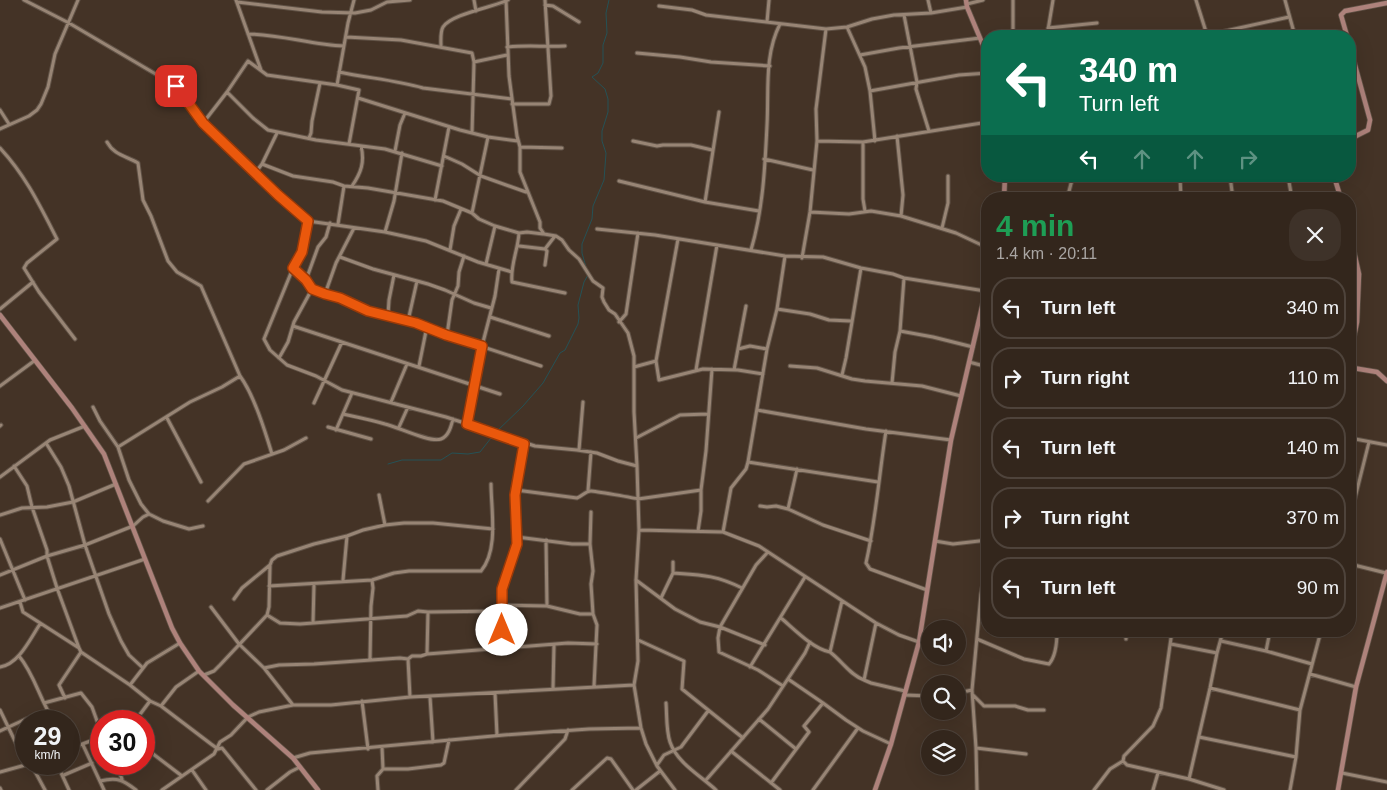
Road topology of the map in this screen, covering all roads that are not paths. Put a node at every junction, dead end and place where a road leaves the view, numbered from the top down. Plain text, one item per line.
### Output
1 (24, 0) edge
2 (78, 0) edge
3 (263, 0) edge
4 (354, 0) edge
5 (410, 0) edge
6 (474, 0) edge
7 (507, 0) edge
8 (769, 0) edge
9 (928, 0) edge
10 (983, 0) edge
11 (1013, 0) edge
12 (1054, 0) edge
13 (1196, 0) edge
14 (1285, 0) edge
15 (236, 1) edge
16 (387, 1) edge
17 (545, 2) edge
18 (1387, 3) edge
19 (967, 4) edge
20 (262, 5) junction
21 (660, 6) dead end
22 (476, 11) junction
23 (350, 13) junction
24 (931, 13) junction
25 (904, 15) junction
26 (1289, 16) junction
27 (69, 22) junction
28 (579, 22) dead end
29 (767, 22) junction
30 (1096, 23) dead end
31 (780, 24) junction
32 (847, 26) junction
33 (1048, 28) joint
34 (826, 29) junction
35 (1013, 30) edge
36 (1205, 30) edge
37 (1232, 30) edge
38 (1293, 30) edge
39 (1345, 30) edge
40 (248, 34) junction
41 (346, 37) junction
42 (980, 38) joint
43 (344, 46) junction
44 (565, 46) dead end
45 (440, 47) junction
46 (507, 47) junction
47 (547, 47) junction
48 (911, 47) junction
49 (637, 53) dead end
50 (507, 55) junction
51 (860, 55) junction
52 (474, 62) junction
53 (770, 66) junction
54 (1356, 69) edge
55 (339, 72) junction
56 (263, 73) junction
57 (981, 73) edge
58 (917, 82) junction
59 (320, 83) junction
60 (337, 85) junction
61 (870, 91) junction
62 (227, 92) junction
63 (473, 95) junction
64 (358, 98) junction
65 (512, 99) junction
66 (512, 104) junction
67 (0, 110) edge
68 (719, 112) dead end
69 (405, 113) junction
70 (203, 123) junction
71 (981, 123) edge
72 (9, 124) junction
73 (449, 127) junction
74 (0, 129) edge
75 (929, 131) junction
76 (277, 132) junction
77 (472, 133) junction
78 (897, 136) junction
79 (1356, 136) edge
80 (488, 137) junction
81 (309, 138) junction
82 (817, 140) junction
83 (518, 141) junction
84 (633, 141) dead end
85 (874, 141) junction
86 (107, 142) dead end
87 (863, 142) junction
88 (349, 144) junction
89 (362, 146) junction
90 (520, 147) junction
91 (0, 148) edge
92 (562, 148) dead end
93 (712, 150) junction
94 (395, 151) junction
95 (402, 153) junction
96 (444, 156) junction
97 (764, 159) junction
98 (262, 164) junction
99 (442, 166) junction
100 (813, 170) junction
101 (255, 173) junction
102 (481, 176) junction
103 (948, 176) dead end
104 (619, 181) dead end
105 (344, 186) junction
106 (352, 186) junction
107 (527, 192) junction
108 (395, 193) junction
109 (435, 200) junction
110 (706, 202) junction
111 (461, 209) junction
112 (759, 211) junction
113 (865, 211) junction
114 (810, 212) junction
115 (472, 213) junction
116 (901, 216) junction
117 (308, 221) junction
118 (330, 224) junction
119 (338, 224) junction
120 (495, 226) junction
121 (354, 228) junction
122 (942, 228) junction
123 (597, 229) dead end
124 (386, 232) junction
125 (519, 233) junction
126 (638, 233) junction
127 (544, 234) junction
128 (556, 236) junction
129 (678, 239) junction
130 (981, 244) edge
131 (717, 245) junction
132 (519, 246) junction
133 (545, 249) junction
134 (450, 250) junction
135 (750, 250) junction
136 (464, 256) junction
137 (785, 256) junction
138 (340, 257) junction
139 (802, 258) junction
140 (1356, 261) edge
141 (486, 264) junction
142 (545, 265) dead end
143 (293, 268) junction
144 (861, 268) junction
145 (498, 269) junction
146 (512, 272) junction
147 (394, 275) junction
148 (904, 278) junction
149 (306, 280) junction
150 (417, 281) junction
151 (33, 282) junction
152 (1358, 288) joint
153 (312, 289) junction
154 (981, 290) edge
155 (565, 293) dead end
156 (325, 294) junction
157 (455, 295) junction
158 (746, 306) dead end
159 (491, 308) junction
160 (981, 308) edge
161 (0, 309) edge
162 (776, 309) junction
163 (0, 315) edge
164 (388, 315) junction
165 (490, 317) junction
166 (408, 321) junction
167 (851, 321) junction
168 (619, 322) junction
169 (294, 326) junction
170 (427, 326) junction
171 (1356, 326) edge
172 (900, 331) junction
173 (446, 335) junction
174 (550, 336) dead end
175 (75, 339) dead end
176 (342, 342) junction
177 (482, 346) junction
178 (972, 347) junction
179 (738, 349) junction
180 (767, 349) junction
181 (279, 358) junction
182 (34, 361) junction
183 (656, 361) junction
184 (969, 362) junction
185 (407, 364) junction
186 (981, 365) edge
187 (419, 366) junction
188 (541, 366) dead end
189 (790, 366) dead end
190 (634, 367) junction
191 (1356, 368) edge
192 (712, 369) junction
193 (696, 370) junction
194 (734, 370) junction
195 (763, 374) junction
196 (842, 375) junction
197 (240, 376) junction
198 (324, 381) junction
199 (1387, 381) edge
200 (892, 382) junction
201 (475, 385) junction
202 (0, 386) edge
203 (352, 393) junction
204 (500, 394) dead end
205 (961, 396) junction
206 (391, 402) junction
207 (583, 402) dead end
208 (314, 403) dead end
209 (93, 407) dead end
210 (408, 407) junction
211 (757, 410) junction
212 (343, 414) junction
213 (708, 414) junction
214 (167, 418) junction
215 (453, 419) junction
216 (467, 424) junction
217 (85, 426) junction
218 (328, 427) dead end
219 (399, 428) junction
220 (336, 430) junction
221 (886, 431) junction
222 (306, 438) dead end
223 (636, 438) junction
224 (371, 439) dead end
225 (1356, 439) edge
226 (951, 440) junction
227 (1369, 442) junction
228 (46, 443) junction
229 (524, 444) junction
230 (1387, 445) edge
231 (118, 447) junction
232 (579, 450) junction
233 (591, 452) junction
234 (272, 454) junction
235 (748, 462) junction
236 (14, 466) junction
237 (637, 466) junction
238 (797, 469) junction
239 (0, 477) edge
240 (201, 482) dead end
241 (878, 482) junction
242 (117, 484) junction
243 (491, 484) dead end
244 (516, 490) junction
245 (701, 490) junction
246 (588, 491) junction
247 (1356, 491) edge
248 (379, 495) dead end
249 (638, 499) junction
250 (73, 502) junction
251 (208, 502) dead end
252 (760, 506) dead end
253 (32, 507) junction
254 (788, 509) junction
255 (591, 512) dead end
256 (149, 514) junction
257 (0, 515) edge
258 (385, 525) junction
259 (133, 526) junction
260 (203, 526) dead end
261 (493, 529) junction
262 (639, 530) junction
263 (698, 531) junction
264 (723, 532) junction
265 (347, 536) junction
266 (517, 537) junction
267 (0, 539) edge
268 (546, 540) junction
269 (871, 541) junction
270 (935, 541) junction
271 (981, 541) edge
272 (590, 544) junction
273 (85, 545) junction
274 (767, 553) junction
275 (48, 556) junction
276 (145, 559) junction
277 (673, 562) dead end
278 (270, 565) junction
279 (1356, 565) edge
280 (13, 571) junction
281 (673, 573) junction
282 (1387, 573) edge
283 (0, 576) edge
284 (96, 576) junction
285 (805, 577) junction
286 (372, 580) junction
287 (636, 580) junction
288 (343, 581) junction
289 (314, 584) junction
290 (269, 586) junction
291 (57, 588) junction
292 (742, 588) junction
293 (927, 590) junction
294 (661, 598) junction
295 (234, 599) dead end
296 (981, 599) edge
297 (25, 600) junction
298 (842, 601) junction
299 (20, 602) junction
300 (502, 605) junction
301 (547, 606) junction
302 (211, 607) dead end
303 (0, 608) edge
304 (502, 611) junction
305 (428, 612) junction
306 (594, 614) junction
307 (267, 615) junction
308 (781, 618) junction
309 (370, 619) junction
310 (313, 623) junction
311 (876, 623) junction
312 (40, 624) junction
313 (720, 627) junction
314 (1056, 637) edge
315 (1172, 637) edge
316 (1222, 637) edge
317 (1269, 637) edge
318 (1319, 637) edge
319 (977, 639) junction
320 (638, 640) junction
321 (1221, 641) junction
322 (810, 642) junction
323 (919, 642) junction
324 (180, 643) junction
325 (239, 644) junction
326 (597, 644) junction
327 (1171, 644) junction
328 (554, 645) junction
329 (765, 645) junction
330 (79, 648) junction
331 (502, 649) junction
332 (1266, 651) junction
333 (82, 652) junction
334 (830, 652) junction
335 (1217, 653) junction
336 (427, 654) junction
337 (18, 656) junction
338 (370, 659) junction
339 (408, 659) junction
340 (1312, 664) junction
341 (0, 667) edge
342 (750, 667) junction
343 (143, 668) junction
344 (264, 668) junction
345 (199, 671) junction
346 (1310, 674) junction
347 (204, 675) junction
348 (788, 679) junction
349 (864, 680) junction
350 (130, 685) junction
351 (634, 685) junction
352 (594, 686) junction
353 (783, 686) junction
354 (1356, 687) junction
355 (553, 688) junction
356 (1210, 688) junction
357 (972, 690) junction
358 (966, 691) edge
359 (495, 693) junction
360 (904, 693) junction
361 (921, 695) edge
362 (973, 695) junction
363 (410, 697) junction
364 (430, 697) junction
365 (65, 698) junction
366 (362, 701) junction
367 (150, 702) junction
368 (44, 703) junction
369 (666, 703) dead end
370 (823, 703) junction
371 (292, 705) junction
372 (161, 706) junction
373 (0, 710) edge
374 (47, 710) edge
375 (93, 710) edge
376 (144, 710) edge
377 (1044, 710) dead end
378 (1300, 710) junction
379 (708, 711) junction
380 (248, 718) junction
381 (759, 719) junction
382 (15, 724) edge
383 (8, 727) junction
384 (641, 728) junction
385 (858, 728) junction
386 (568, 730) junction
387 (0, 731) edge
388 (497, 735) junction
389 (1199, 737) junction
390 (743, 738) junction
391 (15, 740) edge
392 (449, 740) junction
393 (90, 742) edge
394 (432, 742) junction
395 (891, 744) junction
396 (83, 745) junction
397 (80, 746) edge
398 (382, 747) junction
399 (368, 748) junction
400 (976, 748) junction
401 (218, 749) junction
402 (796, 749) junction
403 (675, 751) junction
404 (731, 751) junction
405 (1026, 754) dead end
406 (155, 755) edge
407 (1296, 757) junction
408 (293, 758) junction
409 (90, 759) edge
410 (1123, 761) junction
411 (657, 766) junction
412 (300, 767) junction
413 (15, 768) edge
414 (383, 769) junction
415 (192, 770) junction
416 (660, 771) junction
417 (0, 772) edge
418 (1158, 773) junction
419 (1342, 774) junction
420 (35, 775) edge
421 (64, 775) edge
422 (97, 775) edge
423 (120, 775) edge
424 (182, 776) junction
425 (1189, 779) junction
426 (122, 780) junction
427 (706, 780) junction
428 (100, 781) junction
429 (1387, 782) edge
430 (771, 783) junction
431 (45, 790) edge
432 (69, 790) edge
433 (104, 790) edge
434 (136, 790) edge
435 (162, 790) edge
436 (206, 790) edge
437 (256, 790) edge
438 (267, 790) edge
439 (318, 790) edge
440 (378, 790) edge
441 (516, 790) edge
442 (572, 790) edge
443 (634, 790) edge
444 (675, 790) edge
445 (716, 790) edge
446 (780, 790) edge
447 (813, 790) edge
448 (875, 790) edge
449 (977, 790) edge
450 (1094, 790) edge
451 (1153, 790) edge
452 (1224, 790) edge
453 (1290, 790) edge
454 (1338, 790) edge

1 - 27 street
2 - 27 street
3 - 20 street
4 - 23 street
5 - 16 street
6 - 22 street
7 - 22 street
7 - 46 street
8 - 29 street
9 - 24 street
10 - 19 street
11 - 35 street
12 - 33 street
13 - 36 street
14 - 26 street
15 - 20 street
15 - 40 street
16 - 23 street
17 - 28 street
17 - 47 street
18 - 39 street
19 - 24 street
19 - 42 street
20 - 23 street
21 - 29 street
22 - 45 street
23 - 41 street
24 - 25 street
25 - 32 street
25 - 48 street
26 - 37 street
26 - 38 street
27 - 70 street
27 - 72 street
29 - 31 street
30 - 33 street
31 - 34 street
31 - 53 street
32 - 34 street
32 - 51 street
34 - 82 street
40 - 43 street
40 - 56 street
41 - 43 street
41 - 45 street
42 - 48 street
43 - 55 street
44 - 47 street
45 - 52 street
46 - 47 street
46 - 50 street
47 - 66 street
48 - 51 street
48 - 58 street
49 - 53 street
50 - 52 street
50 - 65 street
51 - 61 street
52 - 63 street
53 - 97 street
54 - 79 street
55 - 60 street
55 - 63 street
56 - 59 street
56 - 62 street
57 - 58 street
58 - 61 street
58 - 75 street
59 - 60 street
59 - 81 street
60 - 64 street
61 - 85 street
62 - 70 street
62 - 76 street
63 - 65 street
63 - 77 street
64 - 69 street
64 - 88 street
65 - 66 street
66 - 83 street
67 - 72 street
68 - 93 street
69 - 73 street
69 - 94 street
70 - 101 street
71 - 75 street
72 - 74 street
73 - 77 street
73 - 96 street
75 - 78 street
76 - 81 street
76 - 98 street
77 - 80 street
78 - 85 street
78 - 116 street
80 - 83 street
80 - 102 street
81 - 88 street
82 - 87 street
82 - 100 street
83 - 90 street
84 - 93 street
85 - 87 street
86 - 197 street
87 - 113 street
88 - 89 street
89 - 94 street
89 - 106 street
90 - 92 street
90 - 107 street
91 - 151 street
93 - 110 street
94 - 95 street
95 - 99 street
95 - 108 street
96 - 99 street
96 - 102 street
97 - 100 street
97 - 112 street
98 - 101 street
98 - 105 street
99 - 109 street
100 - 114 street
101 - 117 street
102 - 107 street
102 - 115 street
103 - 122 street
104 - 110 street
105 - 106 street
105 - 119 street
106 - 108 street
107 - 127 street
108 - 109 street
108 - 124 street
109 - 111 street
110 - 112 street
111 - 115 street
111 - 134 street
112 - 135 street
113 - 114 street
113 - 116 street
114 - 139 street
115 - 120 street
116 - 122 street
117 - 118 street
117 - 143 street
118 - 119 street
118 - 149 street
119 - 121 street
120 - 125 street
120 - 141 street
121 - 124 street
121 - 138 street
122 - 130 street
123 - 126 street
124 - 134 street
125 - 127 street
125 - 132 street
126 - 129 street
126 - 168 street
127 - 128 street
128 - 133 street
128 - 168 street
129 - 131 street
129 - 183 street
131 - 135 street
131 - 193 street
132 - 133 street
132 - 146 street
133 - 142 street
134 - 136 street
135 - 137 street
136 - 141 street
136 - 157 street
137 - 139 street
137 - 162 street
138 - 147 street
138 - 156 street
139 - 144 street
140 - 152 street
141 - 145 street
143 - 149 street
143 - 181 street
144 - 148 street
144 - 167 street
145 - 146 street
145 - 159 street
146 - 155 street
147 - 150 street
147 - 164 street
148 - 154 street
148 - 172 street
149 - 153 street
150 - 157 street
150 - 166 street
151 - 161 street
151 - 175 street
152 - 171 street
153 - 156 street
153 - 169 street
156 - 164 street
157 - 159 street
157 - 173 street
158 - 179 street
159 - 165 street
160 - 178 street
162 - 167 street
162 - 180 street
163 - 182 street
164 - 166 street
165 - 174 street
165 - 177 street
166 - 170 street
167 - 196 street
168 - 190 street
169 - 176 street
169 - 181 street
170 - 173 street
170 - 187 street
172 - 178 street
172 - 200 street
173 - 177 street
176 - 185 street
176 - 198 street
177 - 188 street
177 - 201 street
178 - 184 street
179 - 180 street
179 - 194 street
180 - 195 street
181 - 198 street
182 - 202 street
182 - 217 street
183 - 190 street
183 - 193 street
184 - 186 street
184 - 205 street
185 - 187 street
185 - 206 street
187 - 201 street
189 - 196 street
190 - 223 street
191 - 199 street
192 - 193 street
192 - 194 street
192 - 213 street
194 - 195 street
195 - 211 street
196 - 200 street
197 - 214 street
197 - 234 street
198 - 203 street
198 - 208 street
200 - 205 street
201 - 204 street
201 - 216 street
203 - 206 street
203 - 212 street
205 - 226 street
206 - 210 street
207 - 232 street
209 - 231 street
210 - 215 street
210 - 219 street
211 - 221 street
211 - 235 street
212 - 219 street
212 - 220 street
213 - 223 street
213 - 245 street
214 - 231 street
214 - 240 street
215 - 216 street
215 - 219 street
216 - 229 street
217 - 228 street
217 - 242 street
218 - 220 street
220 - 224 street
221 - 226 street
221 - 241 street
222 - 234 street
223 - 237 street
225 - 227 street
226 - 270 street
227 - 230 street
227 - 247 street
228 - 236 street
228 - 250 street
229 - 232 street
229 - 244 street
231 - 256 street
232 - 233 street
233 - 237 street
233 - 246 street
234 - 251 street
235 - 238 street
235 - 264 street
236 - 239 street
236 - 253 street
237 - 249 street
238 - 241 street
238 - 254 street
241 - 269 street
242 - 250 street
242 - 259 street
243 - 261 street
244 - 246 street
244 - 266 street
245 - 249 street
245 - 263 street
246 - 249 street
248 - 258 street
249 - 262 street
250 - 253 street
250 - 273 street
252 - 254 street
253 - 257 street
253 - 275 street
254 - 269 street
255 - 272 street
256 - 259 street
256 - 260 street
258 - 261 street
258 - 265 street
259 - 273 street
259 - 276 street
261 - 286 street
262 - 263 street
262 - 287 street
263 - 264 street
264 - 274 street
265 - 278 street
265 - 288 street
266 - 268 street
266 - 300 street
267 - 280 street
268 - 272 street
268 - 301 street
269 - 293 street
270 - 271 street
270 - 293 street
272 - 306 street
273 - 275 street
273 - 284 street
274 - 285 street
274 - 292 street
275 - 280 street
275 - 291 street
276 - 284 street
276 - 324 street
277 - 281 street
278 - 290 street
278 - 295 street
279 - 282 street
280 - 283 street
280 - 297 street
281 - 292 street
281 - 294 street
282 - 354 street
284 - 291 street
284 - 343 street
285 - 298 street
285 - 308 street
286 - 288 street
286 - 309 street
287 - 294 street
287 - 320 street
288 - 289 street
289 - 290 street
289 - 310 street
290 - 307 street
291 - 297 street
291 - 330 street
292 - 313 street
293 - 323 street
294 - 313 street
296 - 319 street
297 - 299 street
298 - 311 street
298 - 334 street
299 - 303 street
299 - 312 street
300 - 301 street
300 - 304 street
301 - 306 street
302 - 325 street
304 - 305 street
304 - 331 street
305 - 309 street
305 - 336 street
306 - 326 street
307 - 310 street
307 - 325 street
308 - 322 street
308 - 329 street
309 - 310 street
309 - 338 street
311 - 323 street
311 - 349 street
312 - 330 street
312 - 337 street
313 - 329 street
313 - 342 street
314 - 319 street
315 - 327 street
316 - 321 street
317 - 332 street
318 - 340 street
319 - 357 street
320 - 351 street
320 - 379 street
321 - 332 street
321 - 335 street
322 - 334 street
322 - 348 street
323 - 360 street
324 - 343 street
324 - 345 street
325 - 344 street
325 - 347 street
326 - 328 street
326 - 352 street
327 - 335 street
327 - 410 street
328 - 331 street
328 - 355 street
329 - 342 street
330 - 333 street
331 - 336 street
332 - 340 street
333 - 350 street
333 - 365 street
334 - 349 street
335 - 356 street
336 - 339 street
337 - 341 street
337 - 368 street
338 - 339 street
338 - 344 street
339 - 363 street
340 - 346 street
342 - 353 street
343 - 350 street
344 - 371 street
345 - 347 street
345 - 372 street
346 - 354 street
346 - 378 street
347 - 380 street
348 - 353 street
348 - 370 street
349 - 360 street
350 - 367 street
351 - 352 street
351 - 384 street
352 - 355 street
353 - 381 street
354 - 419 street
355 - 359 street
356 - 378 street
356 - 389 street
357 - 358 street
357 - 362 street
359 - 364 street
359 - 388 street
360 - 361 street
360 - 395 street
362 - 377 street
362 - 400 street
363 - 364 street
363 - 366 street
364 - 394 street
365 - 368 street
365 - 375 street
366 - 371 street
366 - 399 street
367 - 372 street
367 - 376 street
368 - 374 street
369 - 403 street
370 - 385 street
370 - 402 street
371 - 380 street
372 - 401 street
373 - 383 street
378 - 407 street
379 - 390 street
379 - 403 street
380 - 401 street
380 - 408 street
381 - 390 street
381 - 402 street
382 - 383 street
383 - 387 street
383 - 391 street
384 - 386 street
384 - 411 street
385 - 395 street
385 - 447 street
386 - 388 street
386 - 441 street
388 - 392 street
389 - 407 street
389 - 425 street
390 - 404 street
392 - 394 street
392 - 414 street
393 - 396 street
394 - 398 street
395 - 448 street
396 - 397 street
396 - 409 street
398 - 399 street
398 - 414 street
399 - 408 street
400 - 405 street
400 - 449 street
401 - 415 street
401 - 437 street
402 - 430 street
403 - 411 street
403 - 427 street
404 - 427 street
404 - 430 street
406 - 424 street
407 - 453 street
408 - 412 street
410 - 418 street
410 - 450 street
411 - 416 street
412 - 438 street
412 - 439 street
413 - 417 street
414 - 440 street
415 - 424 street
415 - 436 street
416 - 443 street
416 - 444 street
418 - 425 street
418 - 451 street
419 - 429 street
419 - 454 street
420 - 431 street
421 - 432 street
422 - 428 street
423 - 426 street
424 - 435 street
425 - 452 street
426 - 428 street
426 - 434 street
427 - 445 street
428 - 433 street
430 - 446 street
442 - 443 street

